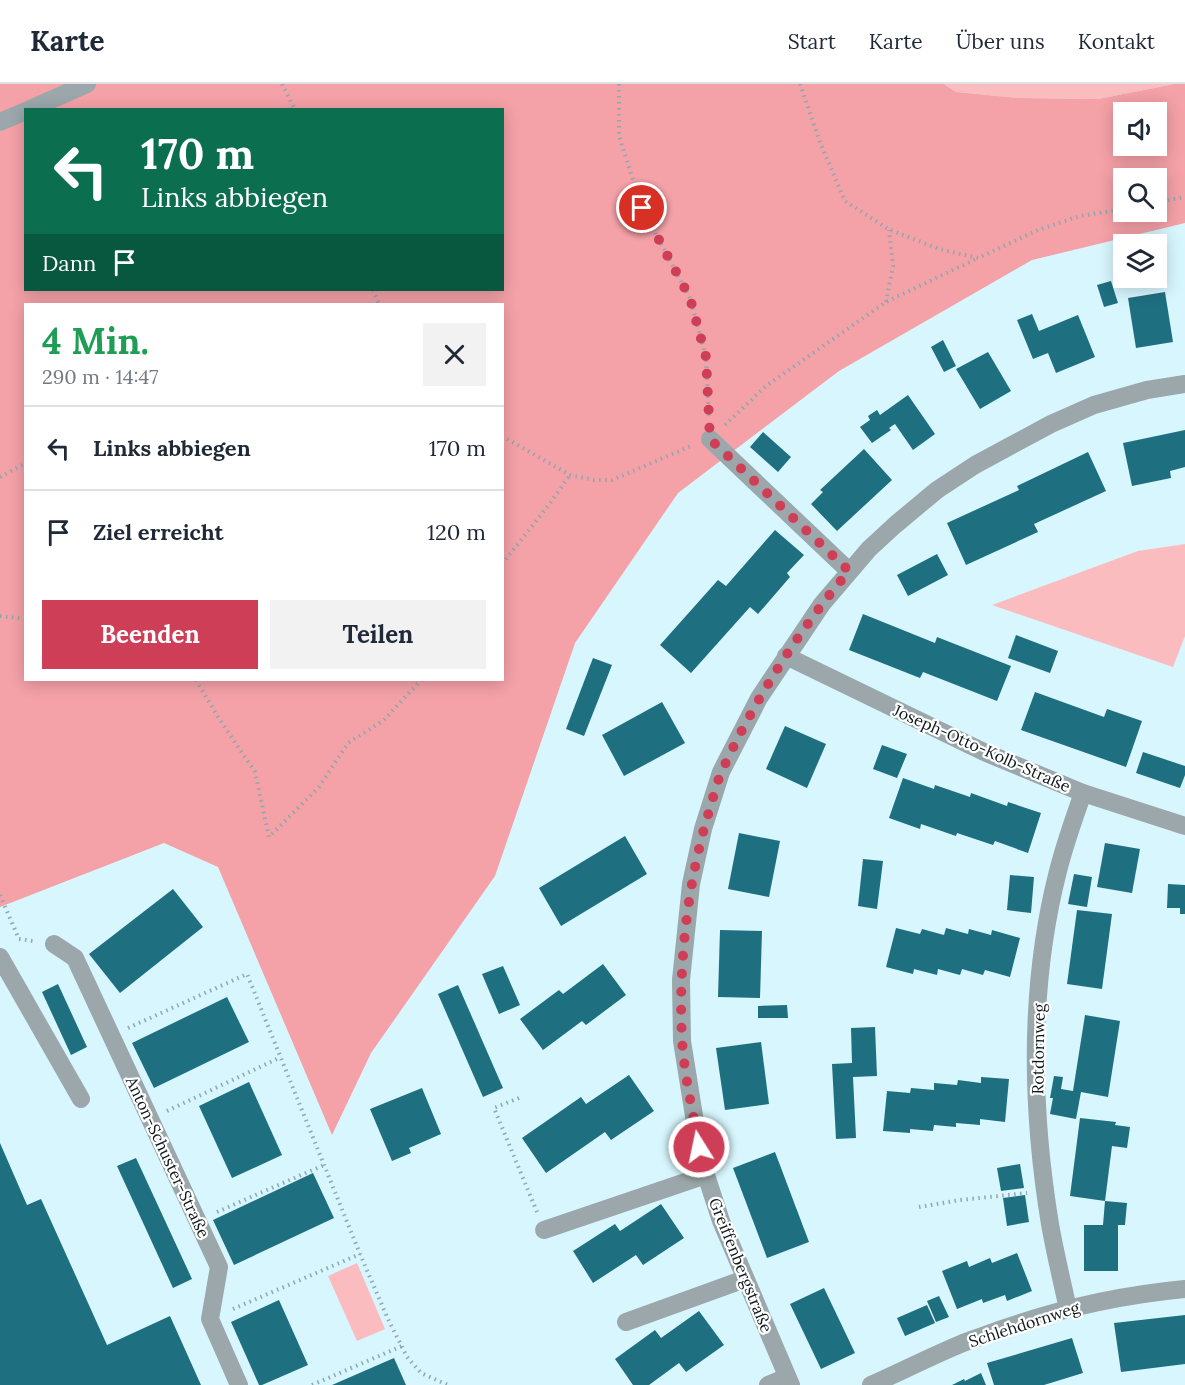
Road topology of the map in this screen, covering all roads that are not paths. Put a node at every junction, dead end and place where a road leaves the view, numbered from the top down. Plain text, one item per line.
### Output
1 (87, 84) edge
2 (32, 108) edge
3 (24, 111) edge
4 (0, 122) edge
5 (1185, 384) edge
6 (710, 439) road end
7 (849, 571) junction
8 (786, 656) junction
9 (1083, 793) junction
10 (1185, 826) edge
11 (54, 944) road end
12 (0, 957) edge
13 (81, 1099) dead end
14 (706, 1175) junction
15 (544, 1230) road end
16 (745, 1279) junction
17 (1185, 1289) edge
18 (1068, 1309) junction
19 (626, 1322) dead end
20 (789, 1381) edge
21 (239, 1385) edge
22 (768, 1385) edge
23 (871, 1385) edge

1 - 2 street
3 - 4 street
5 - 7 street, Greiffenbergstraße
6 - 7 street
7 - 8 street, Greiffenbergstraße
8 - 9 street, Joseph-Otto-Kolb-Straße
8 - 14 street, Greiffenbergstraße
9 - 10 street, Joseph-Otto-Kolb-Straße
9 - 18 street, Rotdornweg
11 - 21 street, Anton-Schuster-Straße
12 - 13 street
14 - 15 street
14 - 16 street, Greiffenbergstraße
16 - 19 street
16 - 20 street, Greiffenbergstraße
17 - 18 street, Schlehdornweg
18 - 23 street, Schlehdornweg
20 - 22 street

